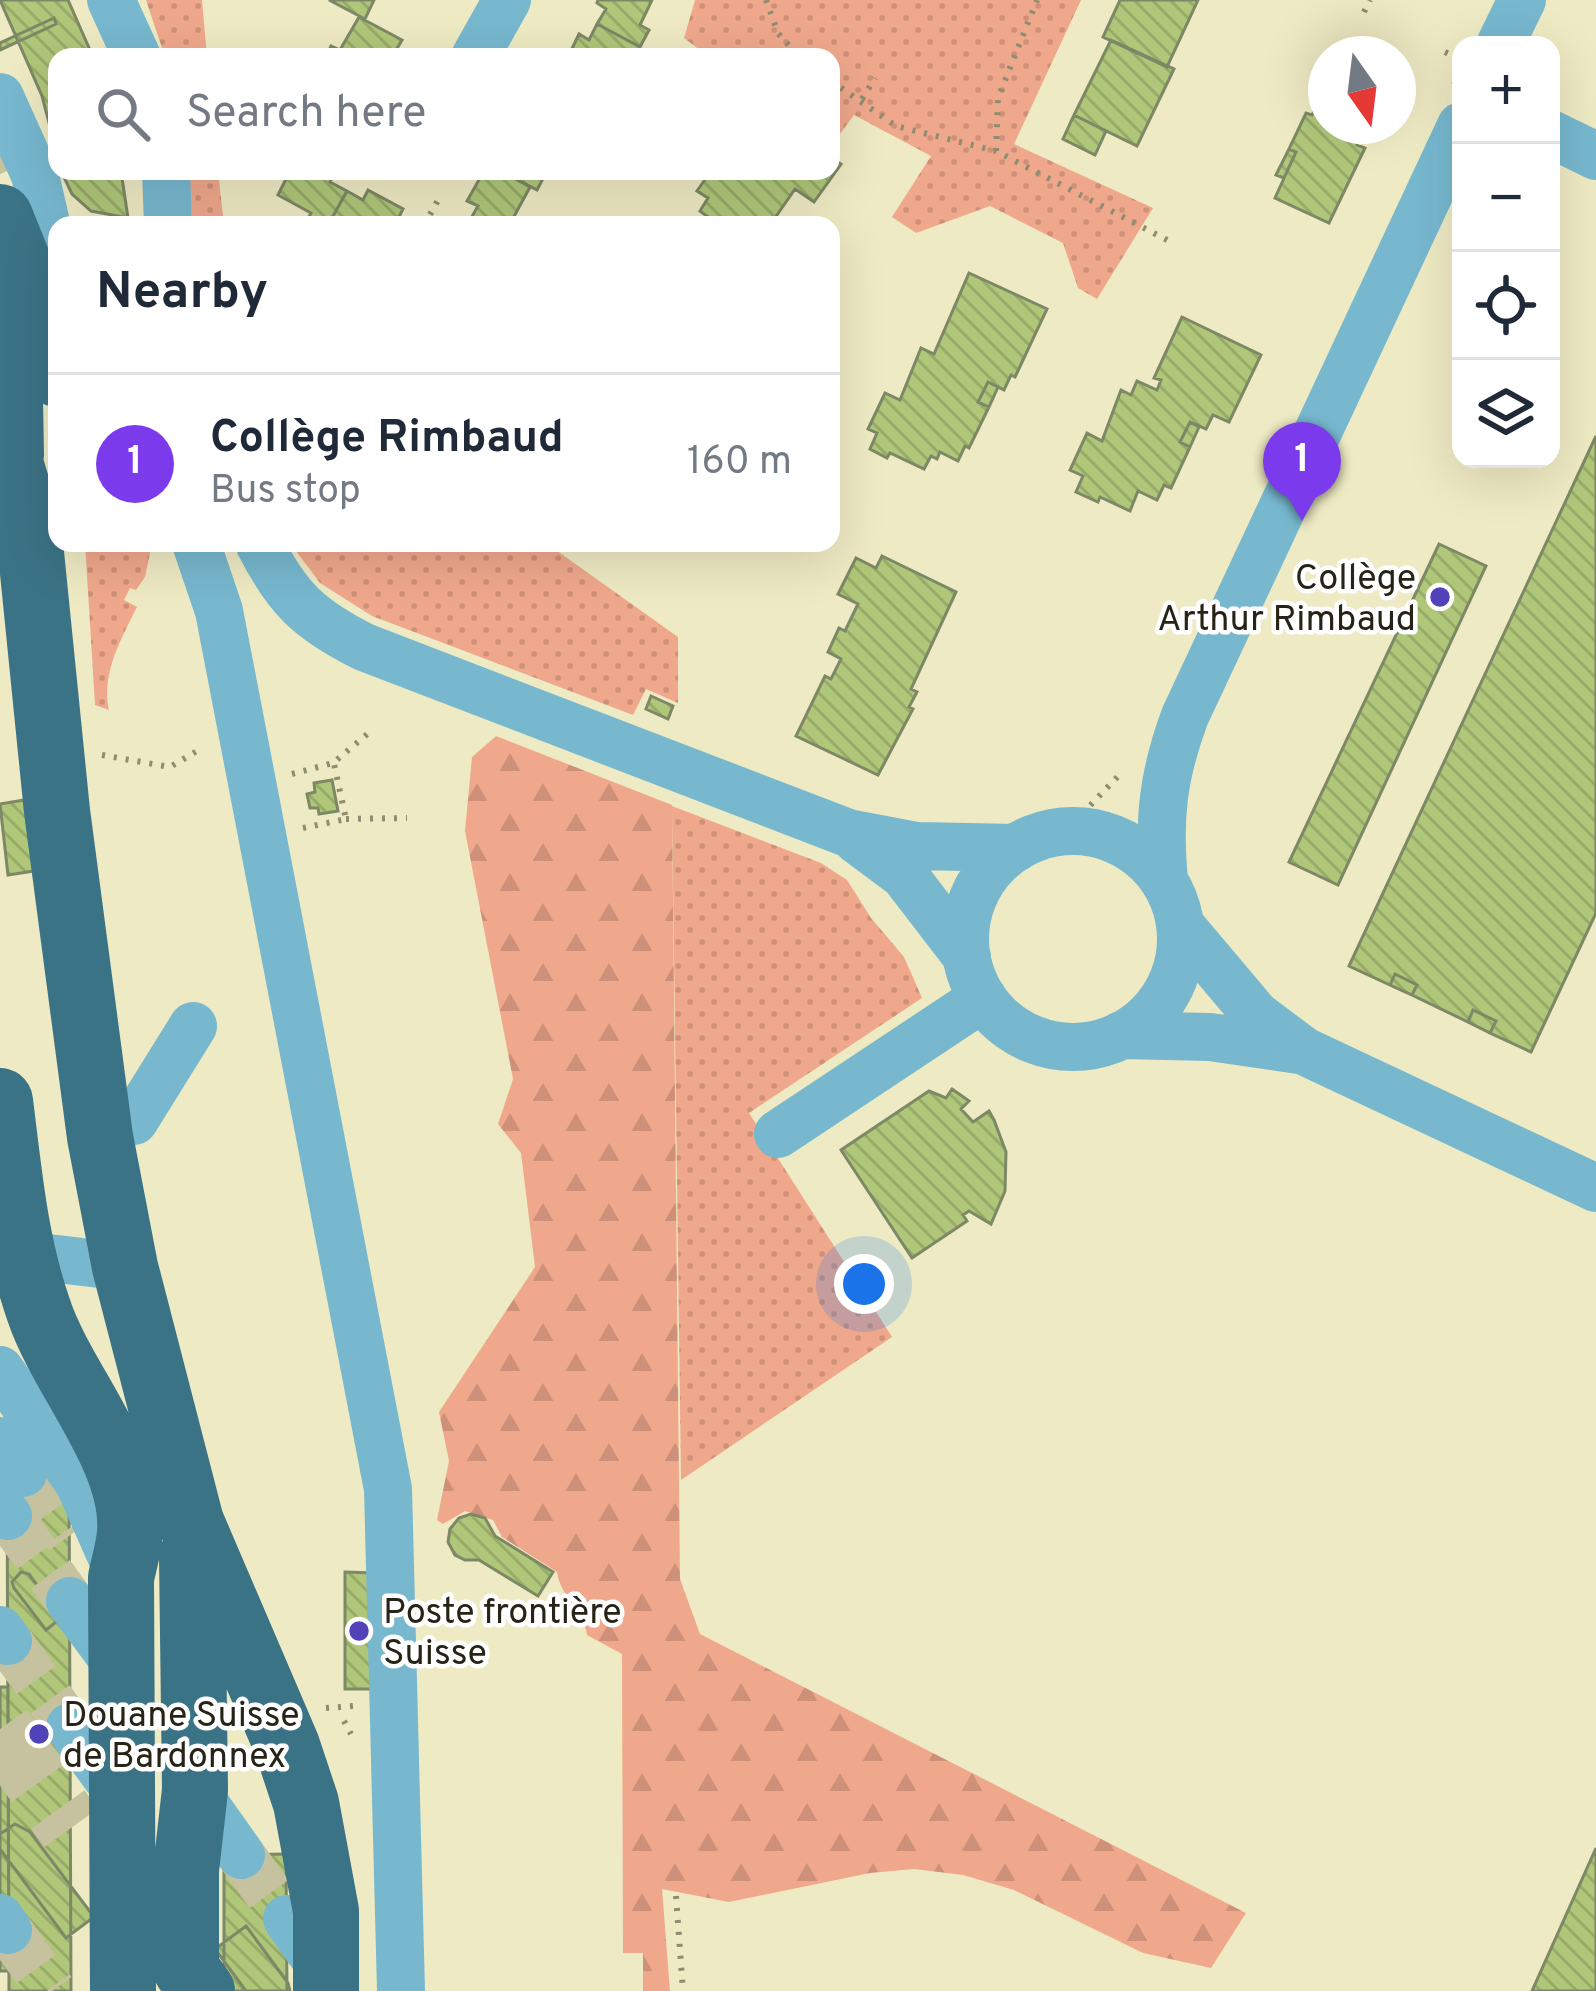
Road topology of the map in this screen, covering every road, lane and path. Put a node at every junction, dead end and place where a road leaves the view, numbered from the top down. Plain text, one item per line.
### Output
1 (111, 0) edge
2 (507, 0) edge
3 (766, 0) edge
4 (1037, 0) edge
5 (1370, 0) edge
6 (1522, 0) edge
7 (1364, 12) dead end
8 (1504, 36) edge
9 (133, 48) edge
10 (480, 48) edge
11 (791, 48) edge
12 (1445, 52) dead end
13 (1452, 53) edge
14 (875, 78) dead end
15 (840, 87) edge
16 (0, 97) edge
17 (862, 100) junction
18 (896, 126) junction
19 (890, 135) dead end
20 (1560, 138) edge
21 (1452, 144) edge
22 (996, 152) junction
23 (1596, 156) edge
24 (166, 180) edge
25 (441, 195) dead end
26 (168, 216) edge
27 (429, 216) edge
28 (26, 228) edge
29 (1169, 242) dead end
30 (0, 327) edge
31 (48, 338) edge
32 (6, 442) edge
33 (48, 515) edge
34 (48, 529) edge
35 (50, 552) edge
36 (53, 552) edge
37 (199, 552) edge
38 (263, 552) edge
39 (333, 763) dead end
40 (1126, 766) dead end
41 (290, 774) dead end
42 (294, 792) dead end
43 (297, 810) dead end
44 (407, 818) dead end
45 (346, 819) junction
46 (848, 833) junction
47 (1032, 841) junction
48 (1172, 903) junction
49 (975, 977) junction
50 (194, 1026) dead end
51 (1121, 1035) junction
52 (1304, 1051) junction
53 (0, 1101) edge
54 (134, 1121) junction
55 (778, 1134) dead end
56 (1596, 1188) edge
57 (10, 1222) edge
58 (125, 1267) junction
59 (0, 1370) edge
60 (191, 1522) junction
61 (69, 1536) tunnel mouth
62 (104, 1652) junction
63 (194, 1760) junction
64 (241, 1855) tunnel mouth
65 (676, 1896) dead end
66 (286, 1918) tunnel mouth
67 (191, 1984) edge
68 (337, 1986) edge
69 (123, 1991) edge
70 (401, 1991) edge
71 (683, 1991) edge

1 - 9 street
2 - 10 street
3 - 11 path
4 - 22 path
5 - 7 path
6 - 8 street
12 - 13 path
14 - 17 path
15 - 17 path
16 - 28 street
17 - 18 path
18 - 19 path
18 - 22 path
20 - 23 street
21 - 48 street
22 - 29 path
24 - 26 street
25 - 27 path
28 - 31 highway
28 - 33 street
30 - 32 highway
32 - 34 highway
35 - 58 highway
36 - 54 highway
37 - 70 street
38 - 46 street
39 - 45 path
40 - 47 path
41 - 42 path
43 - 45 path
44 - 45 path
46 - 47 street
46 - 49 street
47 - 48 street
47 - 49 street
48 - 51 street
48 - 52 street
49 - 51 street
49 - 55 street
50 - 54 street
51 - 52 street
52 - 56 street
53 - 57 highway
54 - 68 highway
57 - 58 street
57 - 62 highway
58 - 60 highway
59 - 62 street
60 - 63 highway
60 - 68 highway
61 - 62 street
62 - 63 street
62 - 69 highway
63 - 64 street
63 - 67 highway
65 - 71 path
66 - 68 street

